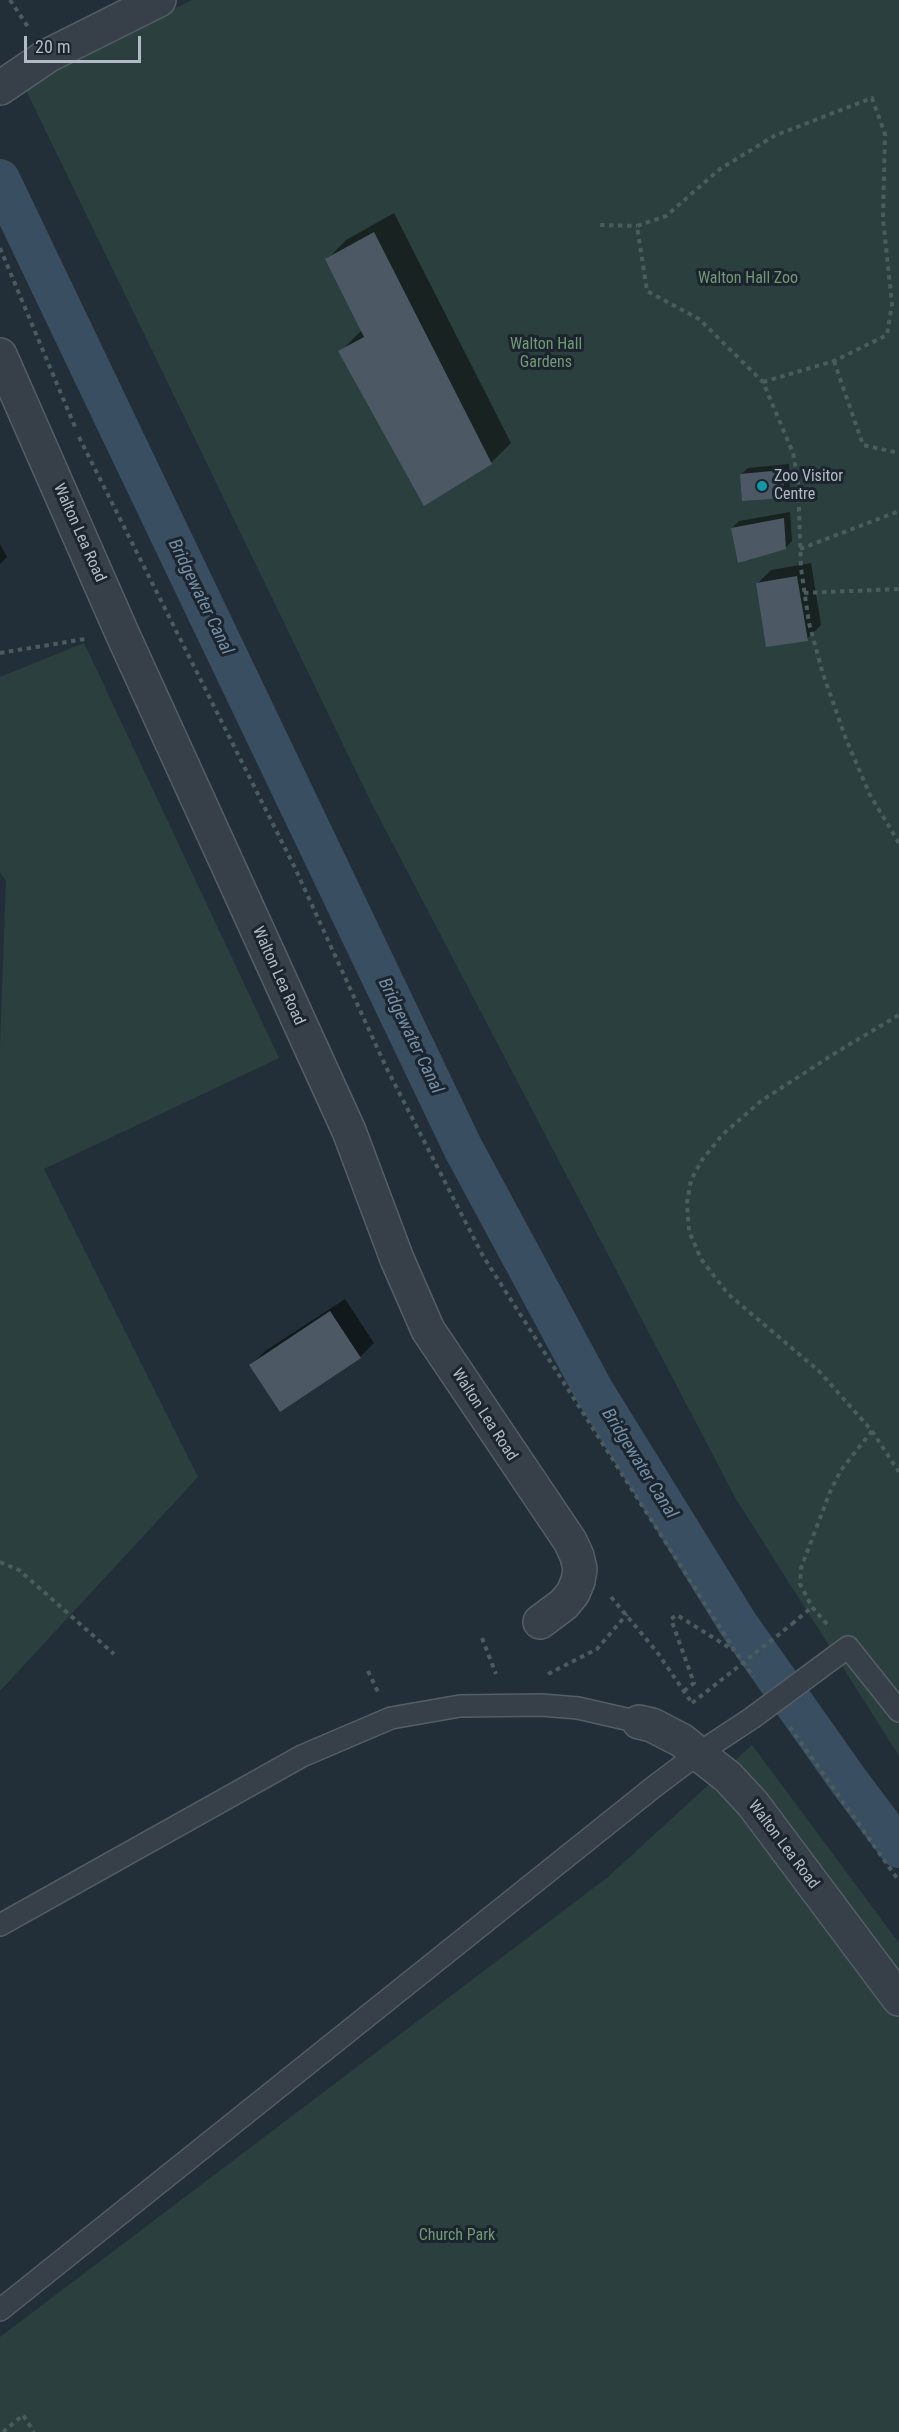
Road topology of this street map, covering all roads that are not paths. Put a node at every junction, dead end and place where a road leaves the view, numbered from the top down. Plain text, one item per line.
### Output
1 (159, 0) edge
2 (0, 87) edge
3 (0, 355) edge
4 (540, 1622) dead end
5 (899, 1711) edge
6 (639, 1722) joint
7 (709, 1746) junction
8 (0, 1925) edge
9 (899, 1999) edge
10 (0, 2310) edge

1 - 2 street
3 - 4 street, Walton Lea Road
5 - 7 lane, bridge
6 - 7 street, Walton Lea Road
6 - 8 lane
7 - 9 street, Walton Lea Road
7 - 10 lane

